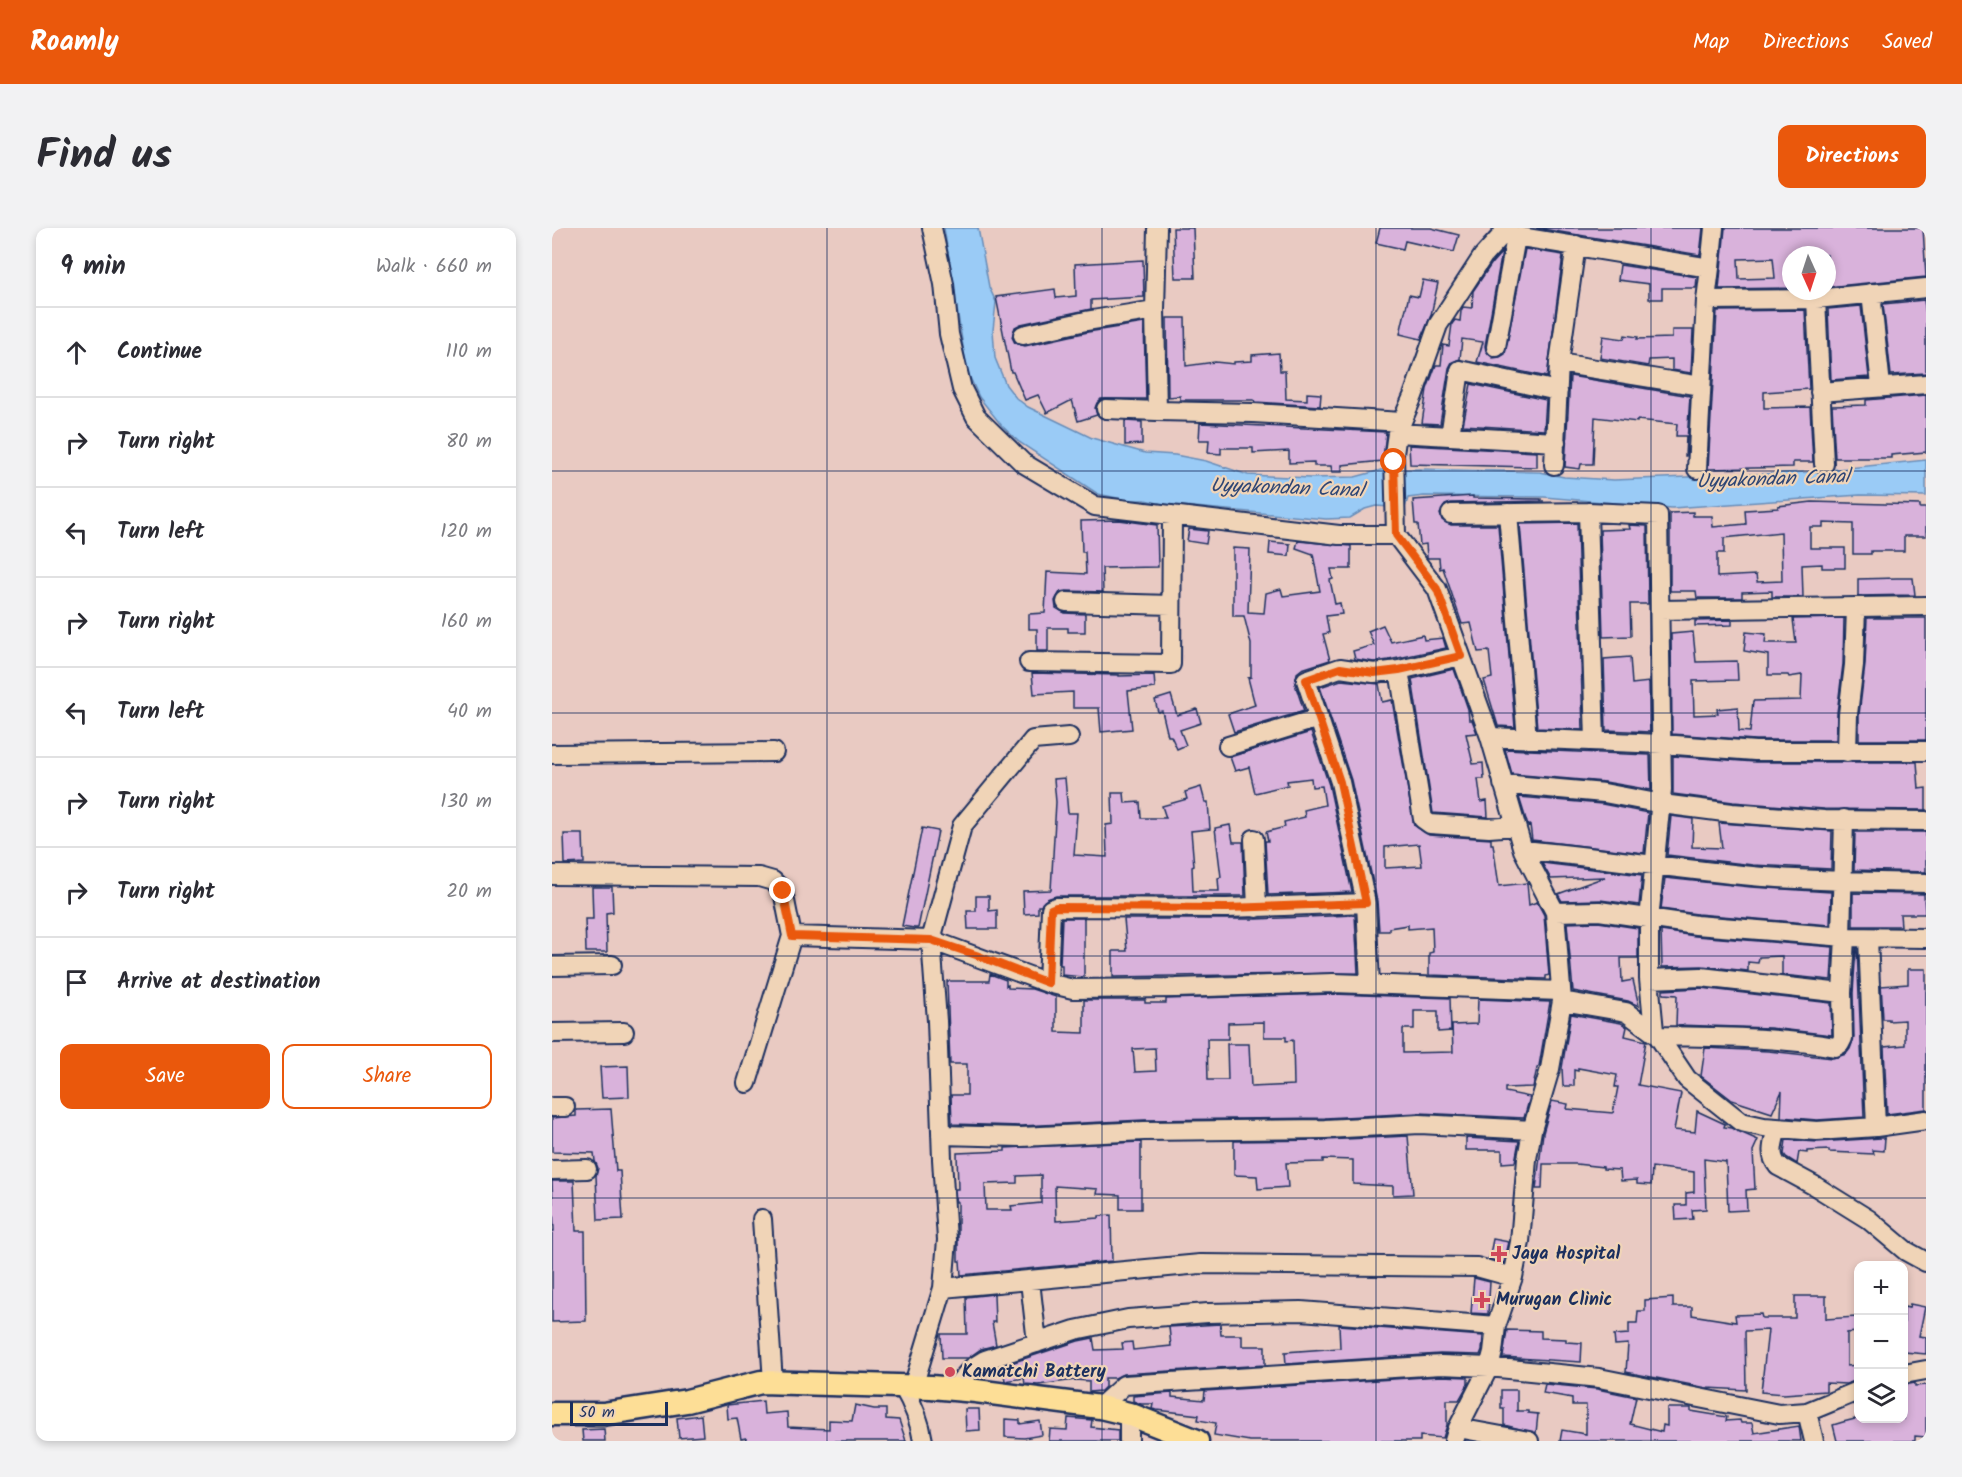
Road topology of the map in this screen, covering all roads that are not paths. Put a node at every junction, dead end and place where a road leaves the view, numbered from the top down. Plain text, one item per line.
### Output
1 (932, 228) edge
2 (1157, 228) edge
3 (1714, 228) edge
4 (1508, 233) edge
5 (1576, 245) junction
6 (1710, 267) junction
7 (1926, 288) edge
8 (1871, 293) junction
9 (1836, 297) edge
10 (1782, 299) edge
11 (1706, 300) junction
12 (1816, 300) edge
13 (1155, 310) junction
14 (1023, 335) dead end
15 (1496, 347) dead end
16 (1559, 363) junction
17 (1926, 384) edge
18 (1701, 386) junction
19 (1881, 386) junction
20 (1558, 391) junction
21 (1820, 392) junction
22 (1106, 409) dead end
23 (1157, 411) junction
24 (1399, 427) junction
25 (1450, 436) junction
26 (1556, 442) junction
27 (1824, 464) dead end
28 (1554, 465) dead end
29 (1697, 469) dead end
30 (1588, 512) junction
31 (1508, 513) junction
32 (1451, 514) dead end
33 (1172, 515) junction
34 (1396, 535) junction
35 (1066, 602) dead end
36 (1171, 605) junction
37 (1926, 606) edge
38 (1856, 608) junction
39 (1660, 610) junction
40 (1461, 656) junction
41 (1029, 662) dead end
42 (1399, 670) junction
43 (1319, 718) junction
44 (1069, 737) dead end
45 (1490, 737) junction
46 (1527, 739) junction
47 (1595, 741) junction
48 (1662, 744) junction
49 (1228, 746) dead end
50 (1926, 751) edge
51 (774, 752) dead end
52 (1847, 752) junction
53 (552, 754) edge
54 (1503, 784) junction
55 (1662, 804) junction
56 (1844, 819) junction
57 (1926, 821) edge
58 (1516, 826) junction
59 (1254, 839) dead end
60 (1523, 850) junction
61 (1654, 864) junction
62 (552, 875) edge
63 (1843, 882) junction
64 (1926, 883) edge
65 (1366, 903) junction
66 (1257, 908) junction
67 (1555, 912) junction
68 (1649, 920) junction
69 (792, 936) junction
70 (1843, 937) junction
71 (1868, 938) junction
72 (1926, 938) edge
73 (931, 940) junction
74 (612, 965) dead end
75 (552, 966) edge
76 (1649, 979) junction
77 (1048, 983) junction
78 (1370, 984) junction
79 (1842, 993) junction
80 (1562, 996) junction
81 (624, 1032) dead end
82 (552, 1033) edge
83 (1656, 1033) junction
84 (747, 1083) dead end
85 (1926, 1120) edge
86 (1876, 1127) junction
87 (1776, 1128) junction
88 (1532, 1130) junction
89 (941, 1135) junction
90 (587, 1169) dead end
91 (552, 1170) edge
92 (762, 1219) dead end
93 (1926, 1262) edge
94 (1513, 1276) junction
95 (1030, 1281) junction
96 (943, 1288) junction
97 (1496, 1326) junction
98 (1037, 1343) junction
99 (1489, 1367) junction
100 (1926, 1370) edge
101 (1908, 1373) edge
102 (773, 1382) junction
103 (916, 1387) junction
104 (1854, 1392) edge
105 (1100, 1407) junction
106 (1807, 1412) junction
107 (552, 1414) edge
108 (1129, 1414) junction
109 (1456, 1434) edge
110 (923, 1441) edge
111 (1128, 1441) edge
112 (1197, 1441) edge
113 (1529, 1441) edge
114 (1814, 1441) edge

1 - 33 street
2 - 13 street
3 - 6 street
4 - 5 street
4 - 15 street
4 - 24 street
5 - 6 street
5 - 16 street
6 - 11 street
7 - 8 street
8 - 9 street
8 - 19 street
10 - 11 street
11 - 18 street
12 - 21 street
13 - 14 street
13 - 23 street
16 - 18 street
16 - 20 street
17 - 19 street
18 - 29 street
19 - 21 street
20 - 25 street
20 - 26 street
21 - 27 street
22 - 23 street
23 - 24 street
24 - 25 street
24 - 34 street
25 - 26 street
26 - 28 street
30 - 31 street
30 - 39 street
30 - 47 street
31 - 32 street
31 - 46 street
33 - 34 street
33 - 36 street
34 - 40 street
35 - 36 street
36 - 41 street
37 - 38 street
38 - 39 street
38 - 52 street
39 - 48 street
40 - 42 street
40 - 45 street
42 - 43 street
42 - 58 street
43 - 49 street
43 - 65 street
44 - 73 street
45 - 46 street
45 - 54 street
46 - 47 street
47 - 48 street
48 - 52 street
48 - 55 street
50 - 52 street
51 - 53 street
54 - 55 street
54 - 58 street
55 - 56 street
55 - 61 street
56 - 57 street
56 - 63 street
58 - 60 street
59 - 66 street
60 - 61 street
60 - 67 street
61 - 63 street
61 - 68 street
62 - 69 street
63 - 64 street
63 - 70 street
65 - 66 street
65 - 78 street
66 - 77 street
67 - 68 street
67 - 80 street
68 - 70 street
68 - 76 street
69 - 73 street
69 - 84 street
70 - 71 street
70 - 79 street
71 - 72 street
71 - 86 street
73 - 77 street
73 - 89 street
74 - 75 street
76 - 79 street
76 - 83 street
77 - 78 street
78 - 80 street
79 - 83 street
80 - 83 street
80 - 88 street
81 - 82 street
83 - 87 street
85 - 86 street
86 - 87 street
87 - 93 street
88 - 89 street
88 - 94 street
89 - 96 street
90 - 91 street
92 - 102 street
94 - 95 street
94 - 97 street
95 - 96 street
95 - 98 street
96 - 103 street
97 - 98 street
97 - 99 street
98 - 103 street
99 - 105 street
99 - 106 street
99 - 109 street
100 - 101 street
102 - 103 main road
102 - 107 main road
103 - 105 main road
103 - 110 street
104 - 106 street
105 - 108 main road
106 - 114 street
108 - 111 street
108 - 112 main road
109 - 113 street

